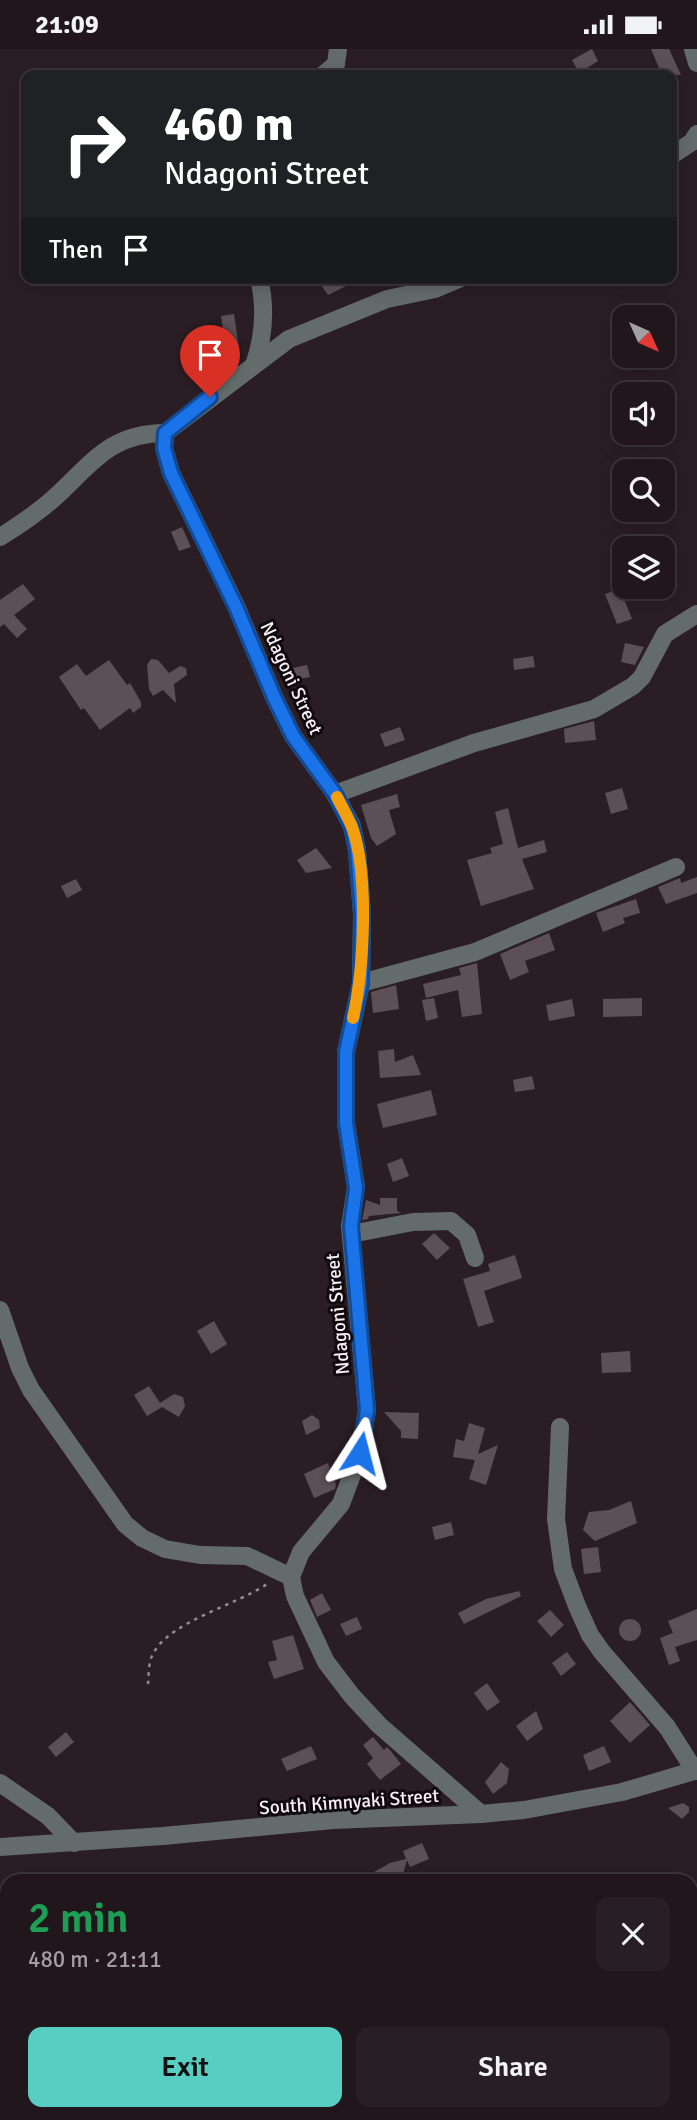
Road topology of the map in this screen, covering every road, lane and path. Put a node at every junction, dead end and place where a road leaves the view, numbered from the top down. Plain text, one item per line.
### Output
1 (338, 49) edge
2 (693, 49) edge
3 (697, 63) edge
4 (329, 70) edge
5 (697, 134) edge
6 (677, 152) edge
7 (260, 284) edge
8 (447, 284) edge
9 (254, 365) junction
10 (165, 433) junction
11 (0, 537) edge
12 (697, 614) edge
13 (335, 794) junction
14 (676, 867) dead end
15 (361, 983) junction
16 (351, 1234) junction
17 (474, 1258) dead end
18 (0, 1310) edge
19 (561, 1427) dead end
20 (286, 1575) junction
21 (148, 1684) dead end
22 (696, 1771) edge
23 (0, 1783) edge
24 (481, 1814) junction
25 (74, 1843) junction
26 (0, 1847) edge

1 - 4 street
2 - 3 street
5 - 6 street
7 - 9 street
8 - 9 street
9 - 10 street
10 - 11 street
10 - 13 street, Ndagoni Street
12 - 13 street
13 - 15 street, Ndagoni Street
14 - 15 street
15 - 16 street, Ndagoni Street
16 - 17 street
16 - 20 street, Ndagoni Street
18 - 20 street
19 - 22 street
20 - 21 path
20 - 24 street
22 - 24 street, South Kimnyaki Street
23 - 25 street
24 - 25 street, South Kimnyaki Street
25 - 26 street, South Kimnyaki Street

